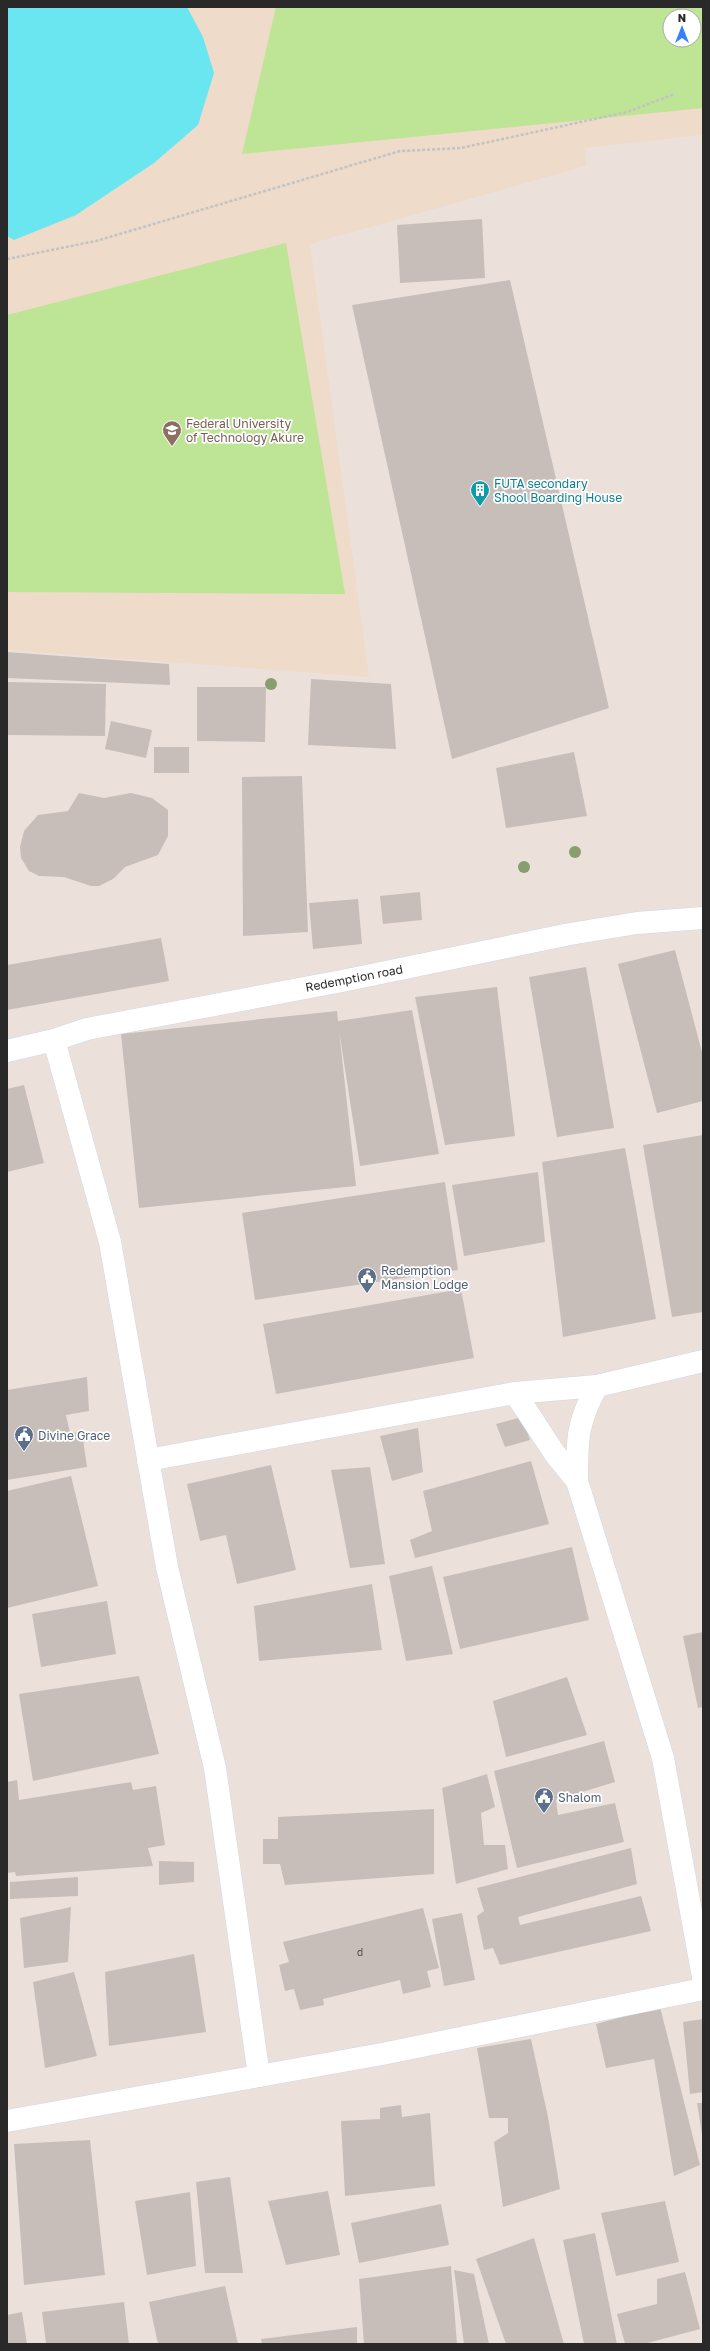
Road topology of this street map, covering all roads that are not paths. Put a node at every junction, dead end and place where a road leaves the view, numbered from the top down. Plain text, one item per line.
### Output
1 (703, 918) edge
2 (54, 1040) junction
3 (7, 1051) edge
4 (703, 1361) edge
5 (597, 1386) junction
6 (515, 1393) junction
7 (148, 1460) junction
8 (577, 1481) junction
9 (703, 1977) edge
10 (703, 1989) edge
11 (259, 2076) junction
12 (7, 2121) edge

1 - 2 street, Redemption road
2 - 3 street, Redemption road
2 - 7 street
4 - 5 street
5 - 6 street
5 - 8 street
6 - 7 street
6 - 8 street
7 - 11 street
8 - 9 street
10 - 11 street
11 - 12 street

